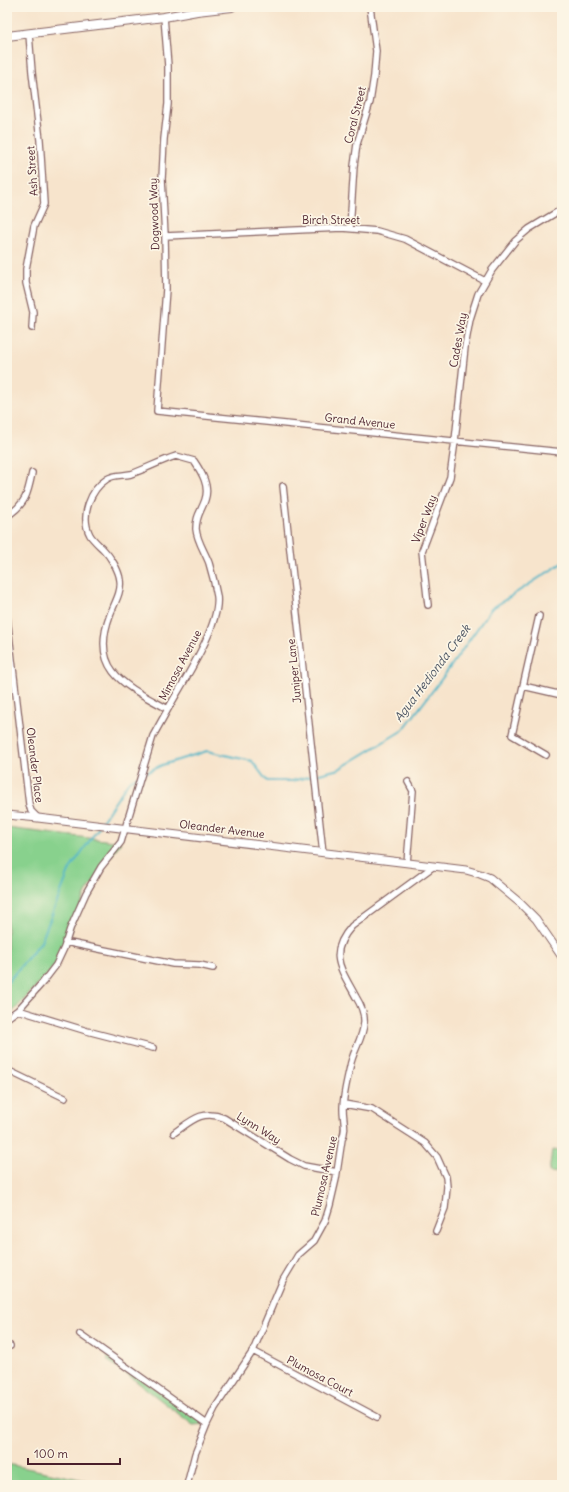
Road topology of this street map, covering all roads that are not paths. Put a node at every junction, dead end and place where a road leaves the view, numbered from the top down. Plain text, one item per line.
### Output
1 (232, 7) edge
2 (370, 7) edge
3 (164, 17) junction
4 (29, 34) junction
5 (7, 36) edge
6 (562, 209) edge
7 (350, 228) junction
8 (165, 236) junction
9 (485, 281) junction
10 (32, 328) dead end
11 (157, 411) joint
12 (455, 441) junction
13 (562, 452) edge
14 (32, 472) dead end
15 (283, 486) dead end
16 (7, 516) edge
17 (428, 605) dead end
18 (539, 616) dead end
19 (7, 617) edge
20 (523, 686) junction
21 (562, 695) edge
22 (168, 709) junction
23 (546, 755) dead end
24 (408, 782) dead end
25 (7, 815) edge
26 (38, 818) junction
27 (126, 829) junction
28 (324, 853) junction
29 (407, 863) junction
30 (434, 866) junction
31 (65, 942) junction
32 (562, 957) edge
33 (213, 968) dead end
34 (18, 1010) junction
35 (7, 1018) edge
36 (153, 1048) dead end
37 (7, 1070) edge
38 (65, 1098) dead end
39 (344, 1104) junction
40 (174, 1133) dead end
41 (337, 1172) junction
42 (436, 1231) dead end
43 (80, 1334) dead end
44 (253, 1351) junction
45 (377, 1418) dead end
46 (207, 1424) junction
47 (187, 1485) edge

1 - 3 main road
2 - 7 street, Coral Street
3 - 4 main road
3 - 8 street, Dogwood Way
4 - 5 main road
4 - 10 street, Ash Street
6 - 9 street, Cades Way
7 - 8 street, Birch Street
7 - 9 street, Birch Street
8 - 11 street, Dogwood Way
9 - 12 street, Cades Way
11 - 12 street, Grand Avenue
12 - 13 street, Grand Avenue
12 - 17 street, Viper Way
14 - 16 street
15 - 28 street, Juniper Lane
18 - 20 street
19 - 26 street, Oleander Place
20 - 21 street
20 - 23 street
22 - 22 street, Mimosa Avenue
22 - 27 street, Mimosa Avenue
24 - 29 street
25 - 26 street, Oleander Avenue
26 - 27 street, Oleander Avenue
27 - 28 street, Oleander Avenue
27 - 31 street, Mimosa Avenue
28 - 29 street, Oleander Avenue
29 - 30 street, Oleander Avenue
30 - 32 street, Oleander Avenue
30 - 39 street, Plumosa Avenue
31 - 33 street
31 - 34 street, Mimosa Avenue
34 - 35 street, Mimosa Avenue
34 - 36 street
37 - 38 street
39 - 41 street, Plumosa Avenue
39 - 42 street
40 - 41 street, Lynn Way
41 - 44 street, Plumosa Avenue
43 - 46 street
44 - 45 street, Plumosa Court
44 - 46 street, Plumosa Avenue
46 - 47 street, Plumosa Avenue

